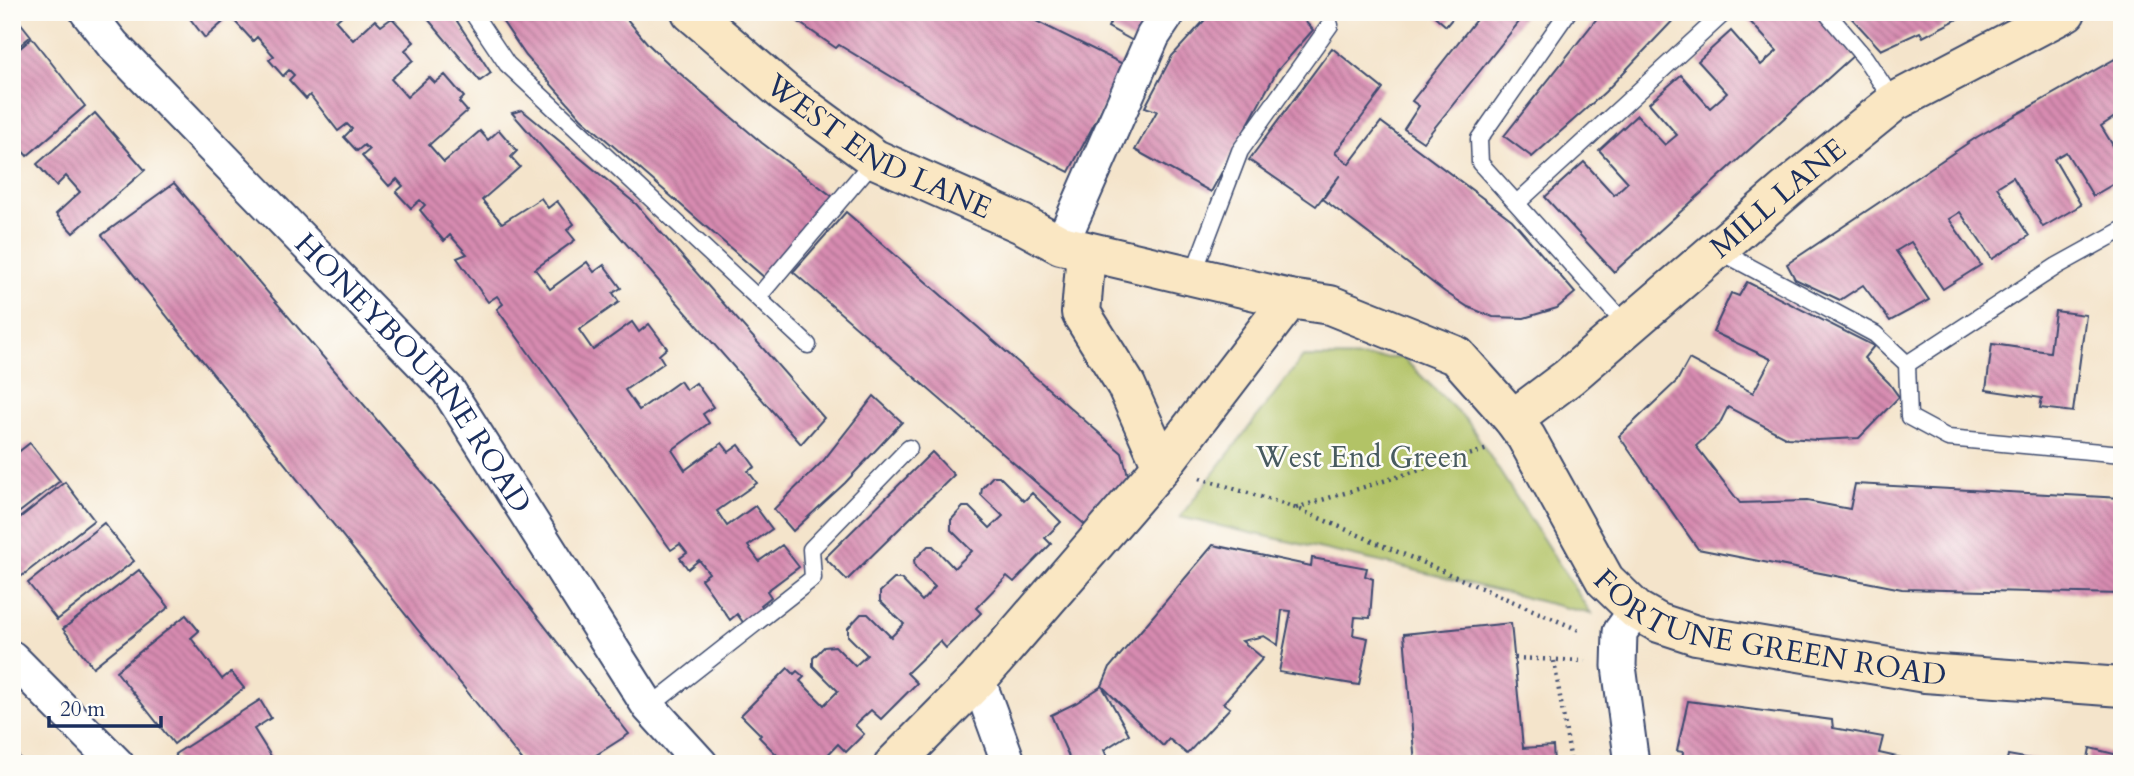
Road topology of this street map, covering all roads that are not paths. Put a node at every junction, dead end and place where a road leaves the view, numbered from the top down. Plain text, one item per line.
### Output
1 (87, 12) edge
2 (472, 12) edge
3 (691, 12) edge
4 (1169, 12) edge
5 (1568, 12) edge
6 (1725, 12) edge
7 (1826, 12) edge
8 (2066, 12) edge
9 (1330, 25) dead end
10 (1894, 102) junction
11 (874, 159) junction
12 (1517, 203) junction
13 (2122, 230) edge
14 (1073, 248) junction
15 (1716, 249) junction
16 (1192, 277) junction
17 (758, 297) junction
18 (1290, 299) junction
19 (1627, 326) junction
20 (808, 345) dead end
21 (1907, 364) junction
22 (1520, 428) junction
23 (909, 449) dead end
24 (2122, 454) edge
25 (1162, 466) junction
26 (1636, 610) junction
27 (12, 658) edge
28 (978, 679) junction
29 (2122, 687) edge
30 (649, 707) junction
31 (117, 764) edge
32 (701, 764) edge
33 (894, 764) edge
34 (1009, 764) edge
35 (1632, 764) edge

1 - 30 street, HONEYBOURNE ROAD
2 - 17 lane
3 - 11 main road, WEST END LANE
4 - 14 street
5 - 12 lane
6 - 12 lane
7 - 10 lane
8 - 10 main road, MILL LANE
9 - 16 lane
10 - 15 main road, MILL LANE
11 - 14 main road, WEST END LANE
11 - 17 lane
12 - 19 lane
13 - 21 lane
14 - 16 main road, WEST END LANE
14 - 25 main road
15 - 19 main road, MILL LANE
15 - 21 lane
16 - 18 main road, WEST END LANE
17 - 20 lane
18 - 22 main road, WEST END LANE
18 - 25 main road
19 - 22 main road, MILL LANE
21 - 24 lane
22 - 26 main road, FORTUNE GREEN ROAD
23 - 30 lane
25 - 28 main road
26 - 29 main road, FORTUNE GREEN ROAD
26 - 35 street
27 - 31 street
28 - 33 main road
28 - 34 street
30 - 32 street, HONEYBOURNE ROAD

